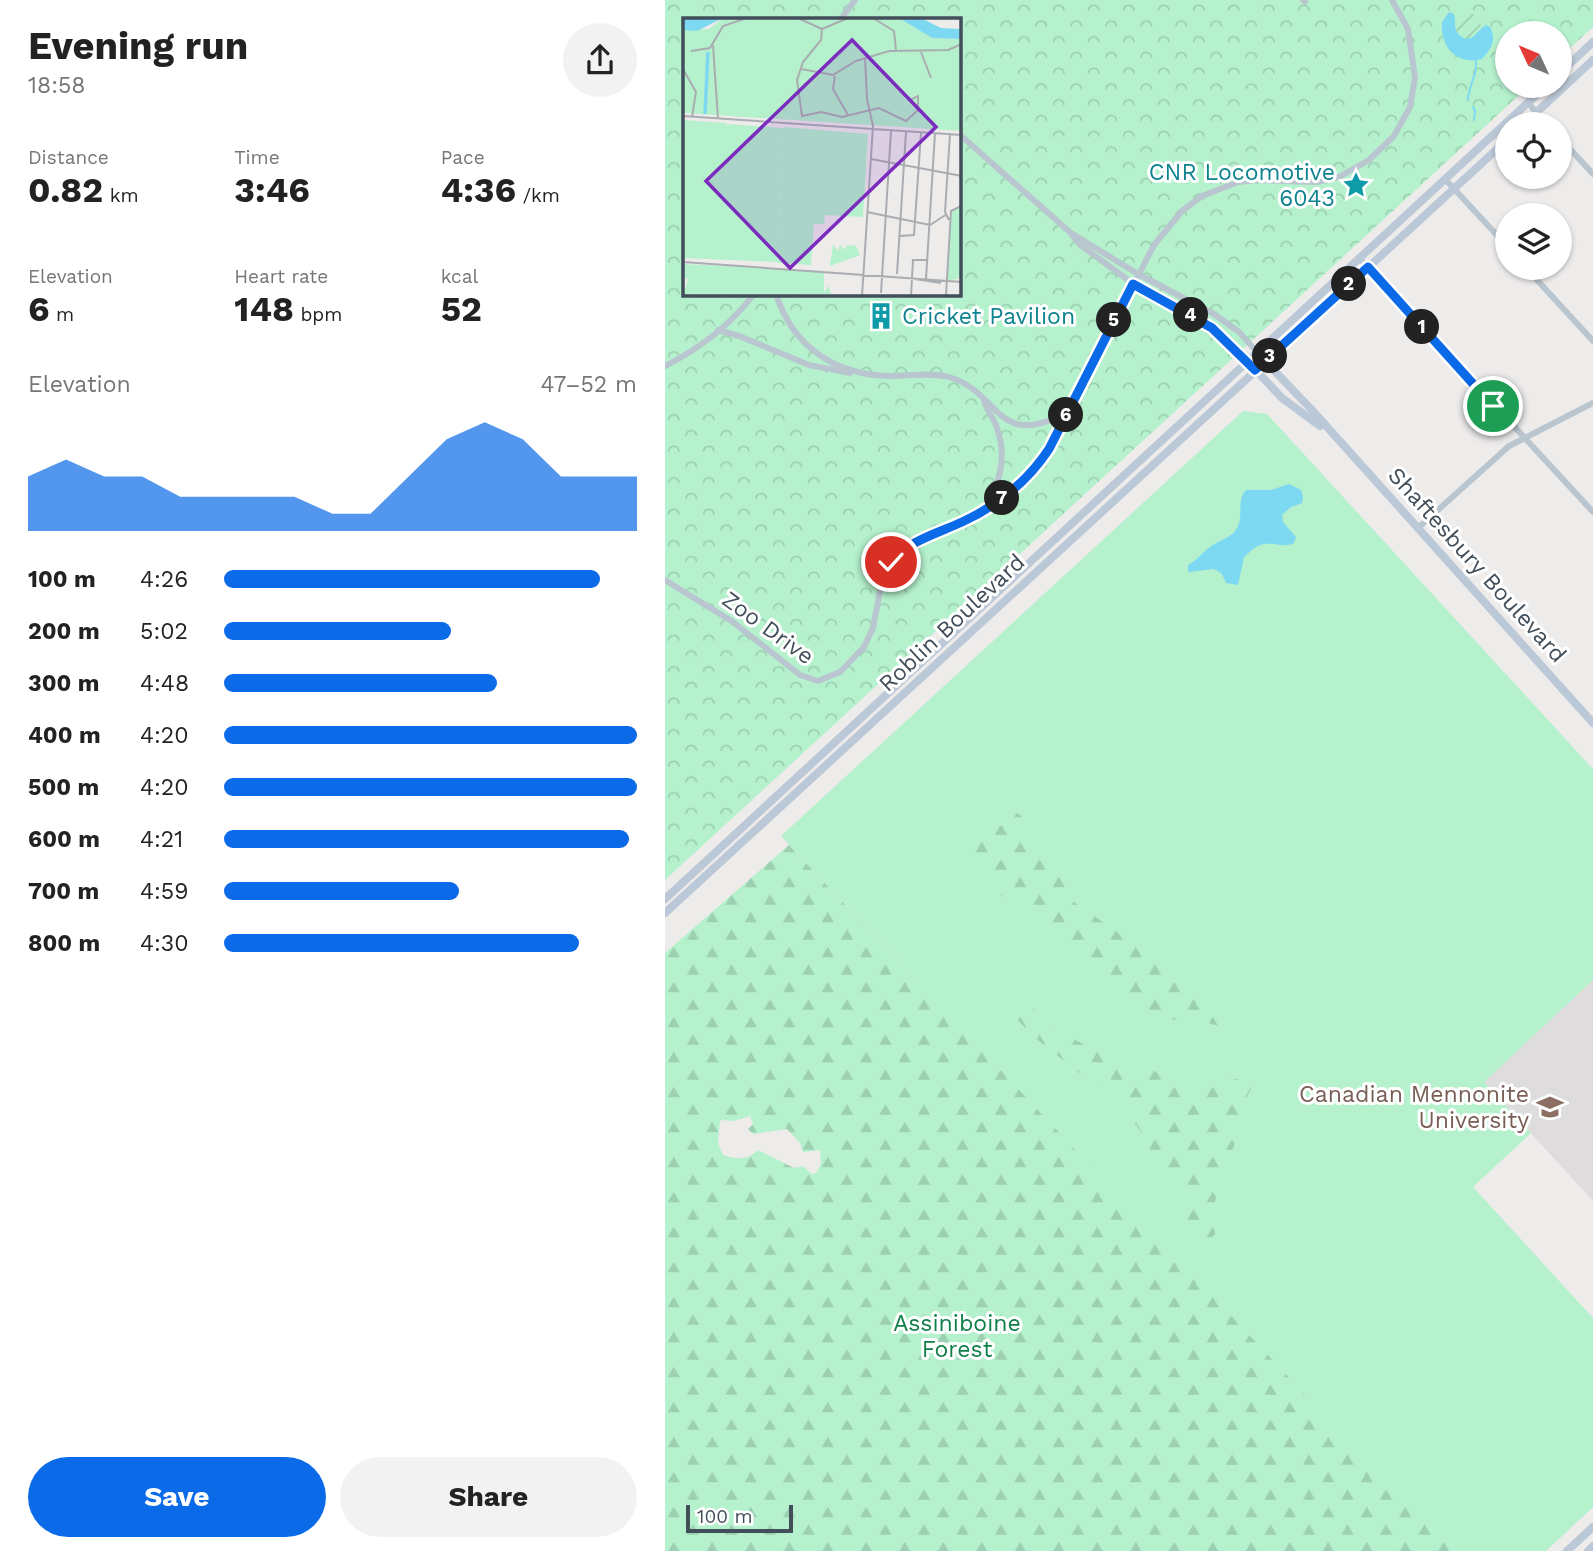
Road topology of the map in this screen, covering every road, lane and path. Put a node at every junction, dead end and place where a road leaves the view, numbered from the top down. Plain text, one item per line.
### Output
1 (855, 0) edge
2 (1392, 0) edge
3 (842, 18) edge
4 (1593, 42) edge
5 (1593, 60) edge
6 (1572, 62) edge
7 (1533, 98) edge
8 (1528, 103) junction
9 (1536, 112) edge
10 (1538, 112) edge
11 (961, 136) edge
12 (1495, 151) edge
13 (1572, 151) edge
14 (1593, 174) edge
15 (1445, 178) junction
16 (1454, 188) junction
17 (1071, 233) junction
18 (1495, 233) edge
19 (1359, 258) junction
20 (1368, 267) junction
21 (1137, 274) junction
22 (1537, 280) edge
23 (1133, 284) junction
24 (752, 296) edge
25 (777, 296) edge
26 (718, 330) junction
27 (1593, 341) edge
28 (1257, 352) junction
29 (1247, 361) junction
30 (1265, 361) junction
31 (665, 366) edge
32 (1255, 370) junction
33 (859, 374) junction
34 (983, 400) junction
35 (1593, 403) edge
36 (1067, 414) junction
37 (1331, 434) junction
38 (1524, 438) junction
39 (1593, 512) edge
40 (978, 514) junction
41 (1418, 528) junction
42 (665, 580) edge
43 (1593, 723) edge
44 (665, 899) edge
45 (665, 913) edge
46 (1593, 1527) edge
47 (1593, 1546) edge
48 (1567, 1551) edge
49 (1588, 1551) edge

1 - 3 street
2 - 21 street
4 - 6 main road
5 - 10 main road
7 - 8 main road, Roblin Boulevard
8 - 9 street
8 - 15 main road, Roblin Boulevard
11 - 17 street
12 - 16 main road, Roblin Boulevard
13 - 14 street
15 - 16 street
15 - 19 main road, Roblin Boulevard
16 - 18 street
16 - 20 main road, Roblin Boulevard
17 - 21 street
17 - 23 street
19 - 20 street
19 - 28 main road, Roblin Boulevard
20 - 30 main road, Roblin Boulevard
20 - 38 street
21 - 23 street
21 - 28 street
22 - 27 street
23 - 29 street
23 - 36 street
24 - 26 street
25 - 33 street
26 - 31 street
26 - 33 street
28 - 29 main road, Roblin Boulevard
28 - 30 main road, Shaftesbury Boulevard
29 - 32 main road, Shaftesbury Boulevard
29 - 44 main road, Roblin Boulevard
30 - 32 main road, Roblin Boulevard
30 - 37 main road, Shaftesbury Boulevard
32 - 37 main road, Shaftesbury Boulevard
32 - 45 main road, Roblin Boulevard
33 - 34 street
34 - 36 street
34 - 40 street
35 - 38 street
36 - 40 street
37 - 41 main road, Shaftesbury Boulevard
38 - 39 street
38 - 41 street
40 - 42 street, Zoo Drive
41 - 43 main road, Shaftesbury Boulevard
46 - 48 main road
47 - 49 main road

